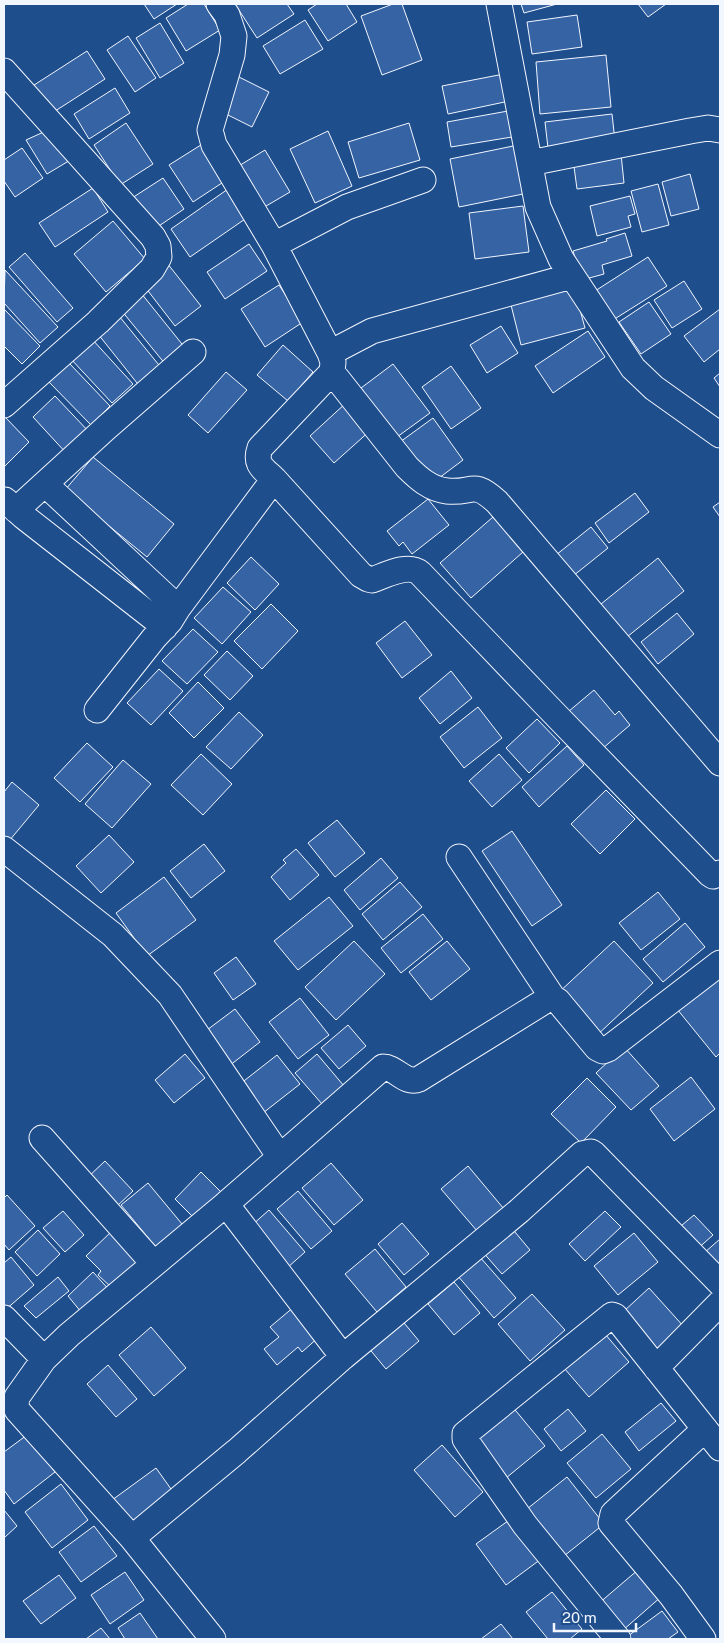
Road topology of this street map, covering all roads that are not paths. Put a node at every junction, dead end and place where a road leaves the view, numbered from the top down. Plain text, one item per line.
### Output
1 (219, 4) edge
2 (499, 4) edge
3 (4, 71) edge
4 (720, 130) edge
5 (530, 164) junction
6 (423, 180) dead end
7 (274, 245) junction
8 (572, 276) junction
9 (193, 352) dead end
10 (331, 362) junction
11 (4, 405) edge
12 (720, 435) edge
13 (274, 479) junction
14 (45, 484) junction
15 (10, 504) edge
16 (171, 618) junction
17 (97, 710) dead end
18 (720, 763) edge
19 (4, 849) edge
20 (459, 858) dead end
21 (718, 878) edge
22 (720, 963) edge
23 (553, 998) junction
24 (42, 1138) dead end
25 (280, 1156) junction
26 (226, 1204) junction
27 (154, 1264) junction
28 (720, 1283) edge
29 (720, 1303) edge
30 (4, 1318) edge
31 (343, 1357) junction
32 (44, 1359) junction
33 (656, 1368) junction
34 (713, 1439) edge
35 (132, 1538) junction
36 (213, 1639) edge
37 (618, 1639) edge
38 (703, 1639) edge

1 - 7 street
2 - 5 street
3 - 11 street
4 - 5 street
5 - 8 street
6 - 7 street
7 - 10 street
8 - 10 street
8 - 12 street
9 - 14 street
10 - 13 street
10 - 18 street
13 - 16 street
13 - 21 street
14 - 15 street
14 - 16 street
15 - 16 street
16 - 17 street
19 - 25 street
20 - 23 street
22 - 23 street
23 - 25 street
24 - 27 street
25 - 26 street
26 - 27 street
26 - 31 street
27 - 32 street
28 - 31 street
29 - 33 street
30 - 32 street
31 - 35 street
32 - 35 street
33 - 34 street
33 - 37 street
34 - 38 street
35 - 36 street

